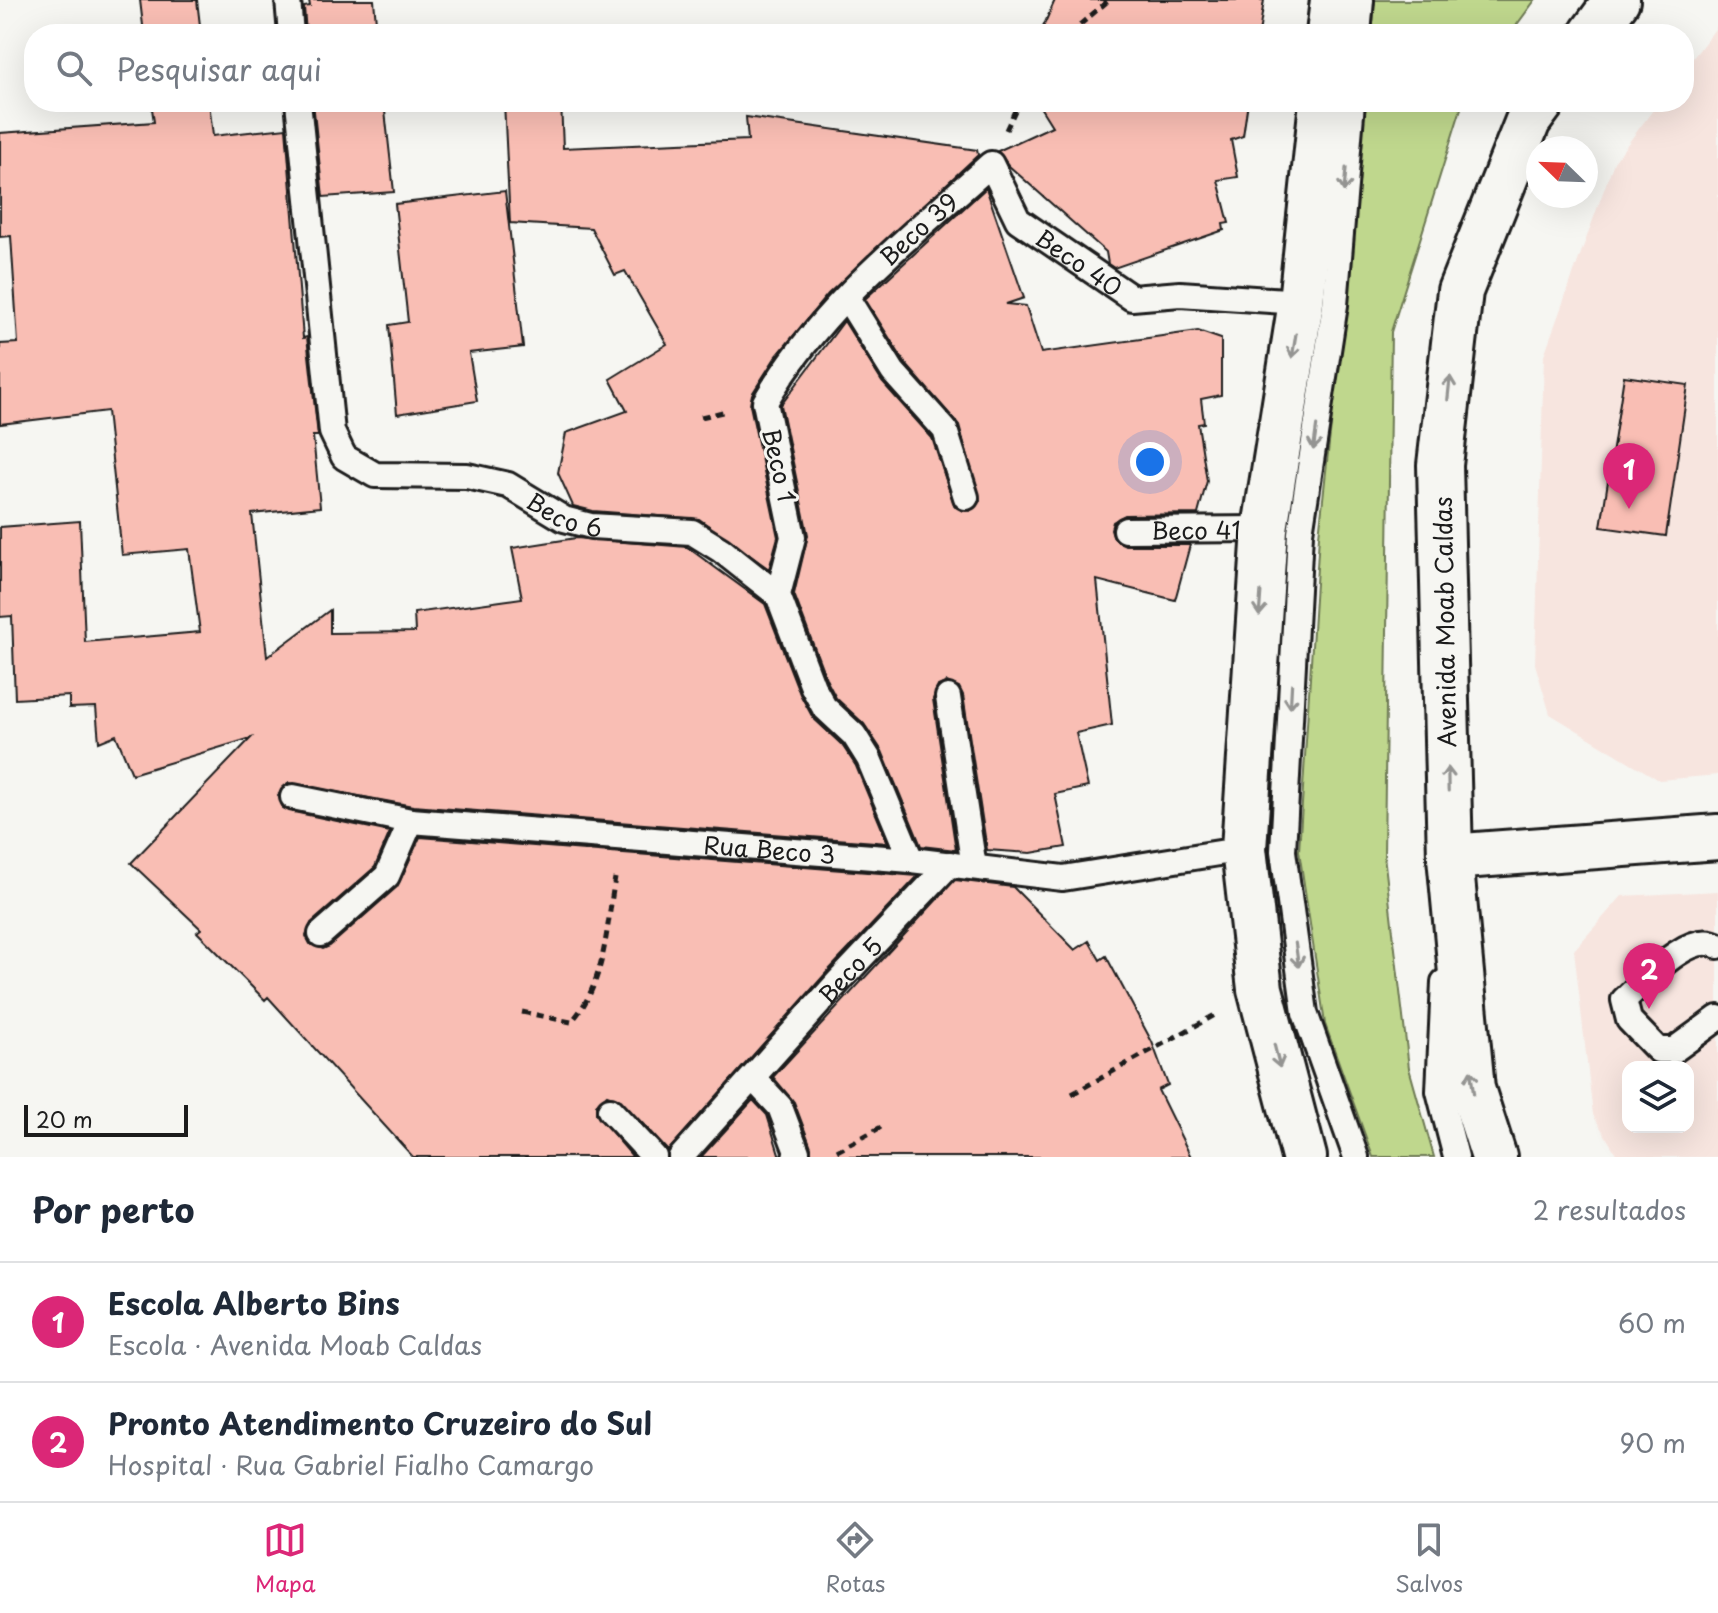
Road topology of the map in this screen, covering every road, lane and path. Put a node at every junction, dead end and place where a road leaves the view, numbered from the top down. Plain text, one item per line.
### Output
1 (288, 0) edge
2 (1109, 0) edge
3 (1333, 0) edge
4 (1361, 0) edge
5 (1617, 0) edge
6 (290, 24) edge
7 (1081, 24) edge
8 (1330, 24) edge
9 (1359, 24) edge
10 (1599, 24) edge
11 (299, 112) edge
12 (1321, 112) edge
13 (1351, 112) edge
14 (1535, 112) edge
15 (991, 164) joint
16 (847, 298) junction
17 (1301, 302) junction
18 (966, 497) dead end
19 (1265, 529) junction
20 (1126, 530) dead end
21 (778, 595) junction
22 (948, 697) dead end
23 (293, 797) dead end
24 (411, 821) junction
25 (1718, 837) edge
26 (621, 838) junction
27 (1244, 849) junction
28 (1450, 857) junction
29 (911, 860) junction
30 (962, 866) junction
31 (321, 934) dead end
32 (1718, 946) edge
33 (1260, 989) junction
34 (522, 1012) dead end
35 (1718, 1018) edge
36 (753, 1078) junction
37 (1072, 1094) dead end
38 (610, 1110) dead end
39 (883, 1126) dead end
40 (1293, 1154) edge
41 (654, 1157) edge
42 (681, 1157) edge
43 (795, 1157) edge
44 (825, 1157) edge
45 (1356, 1157) edge
46 (1456, 1157) edge
47 (1494, 1157) edge

1 - 6 lane
2 - 7 path
3 - 8 main road
4 - 9 lane
5 - 10 main road
11 - 21 lane, Beco 6
12 - 17 main road
13 -> 45 lane
28 -> 14 main road, Avenida Moab Caldas
15 - 16 lane, Beco 39
15 - 17 lane, Beco 40
16 - 18 lane
16 - 21 lane, Beco 1
17 -> 19 main road
19 - 20 lane, Beco 41
19 -> 27 main road
21 - 29 lane
22 - 30 lane
23 - 24 lane, Rua Beco 3
24 - 26 lane, Rua Beco 3
24 - 31 lane
25 - 28 main road
26 - 29 lane, Rua Beco 3
26 - 34 path
27 - 30 lane, Rua Beco 3
27 - 33 main road
28 - 46 lane
47 -> 28 main road, Avenida Moab Caldas
29 - 30 lane, Rua Beco 3
30 - 36 lane, Beco 5
32 - 35 lane
33 - 37 path
33 -> 40 main road
36 - 42 lane, Beco 5
36 - 43 lane
38 - 41 lane
39 - 44 path

